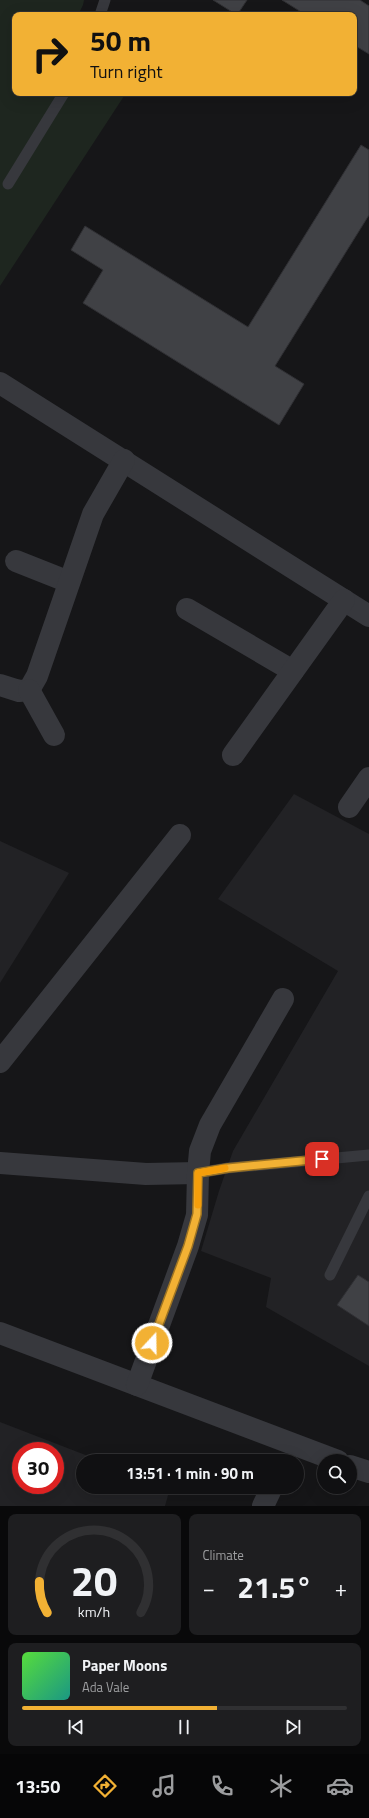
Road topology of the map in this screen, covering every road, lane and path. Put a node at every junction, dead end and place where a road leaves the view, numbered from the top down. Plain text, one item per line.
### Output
1 (105, 0) edge
2 (101, 12) edge
3 (62, 96) edge
4 (8, 184) dead end
5 (0, 383) edge
6 (124, 460) junction
7 (16, 561) dead end
8 (69, 582) junction
9 (344, 600) junction
10 (187, 609) dead end
11 (369, 616) edge
12 (293, 671) junction
13 (0, 685) edge
14 (29, 690) junction
15 (54, 735) dead end
16 (233, 754) dead end
17 (369, 778) edge
18 (349, 807) dead end
19 (180, 835) dead end
20 (283, 998) dead end
21 (0, 1062) edge
22 (369, 1155) edge
23 (0, 1163) edge
24 (198, 1173) junction
25 (369, 1196) edge
26 (330, 1275) dead end
27 (0, 1333) edge
28 (137, 1385) junction
29 (289, 1453) edge
30 (317, 1458) edge
31 (357, 1468) edge
32 (369, 1472) edge
33 (269, 1494) edge
34 (263, 1506) edge

1 - 2 lane
3 - 4 lane
5 - 6 street
6 - 8 street
6 - 9 street
7 - 8 street
8 - 14 street
9 - 11 street
9 - 12 street
10 - 12 street
12 - 16 street
13 - 14 street
14 - 15 street
17 - 18 street
19 - 21 street
20 - 24 street
22 - 24 lane
23 - 24 street
24 - 28 street
25 - 26 lane
27 - 28 street
28 - 29 street
29 - 30 street
31 - 32 street
33 - 34 street

